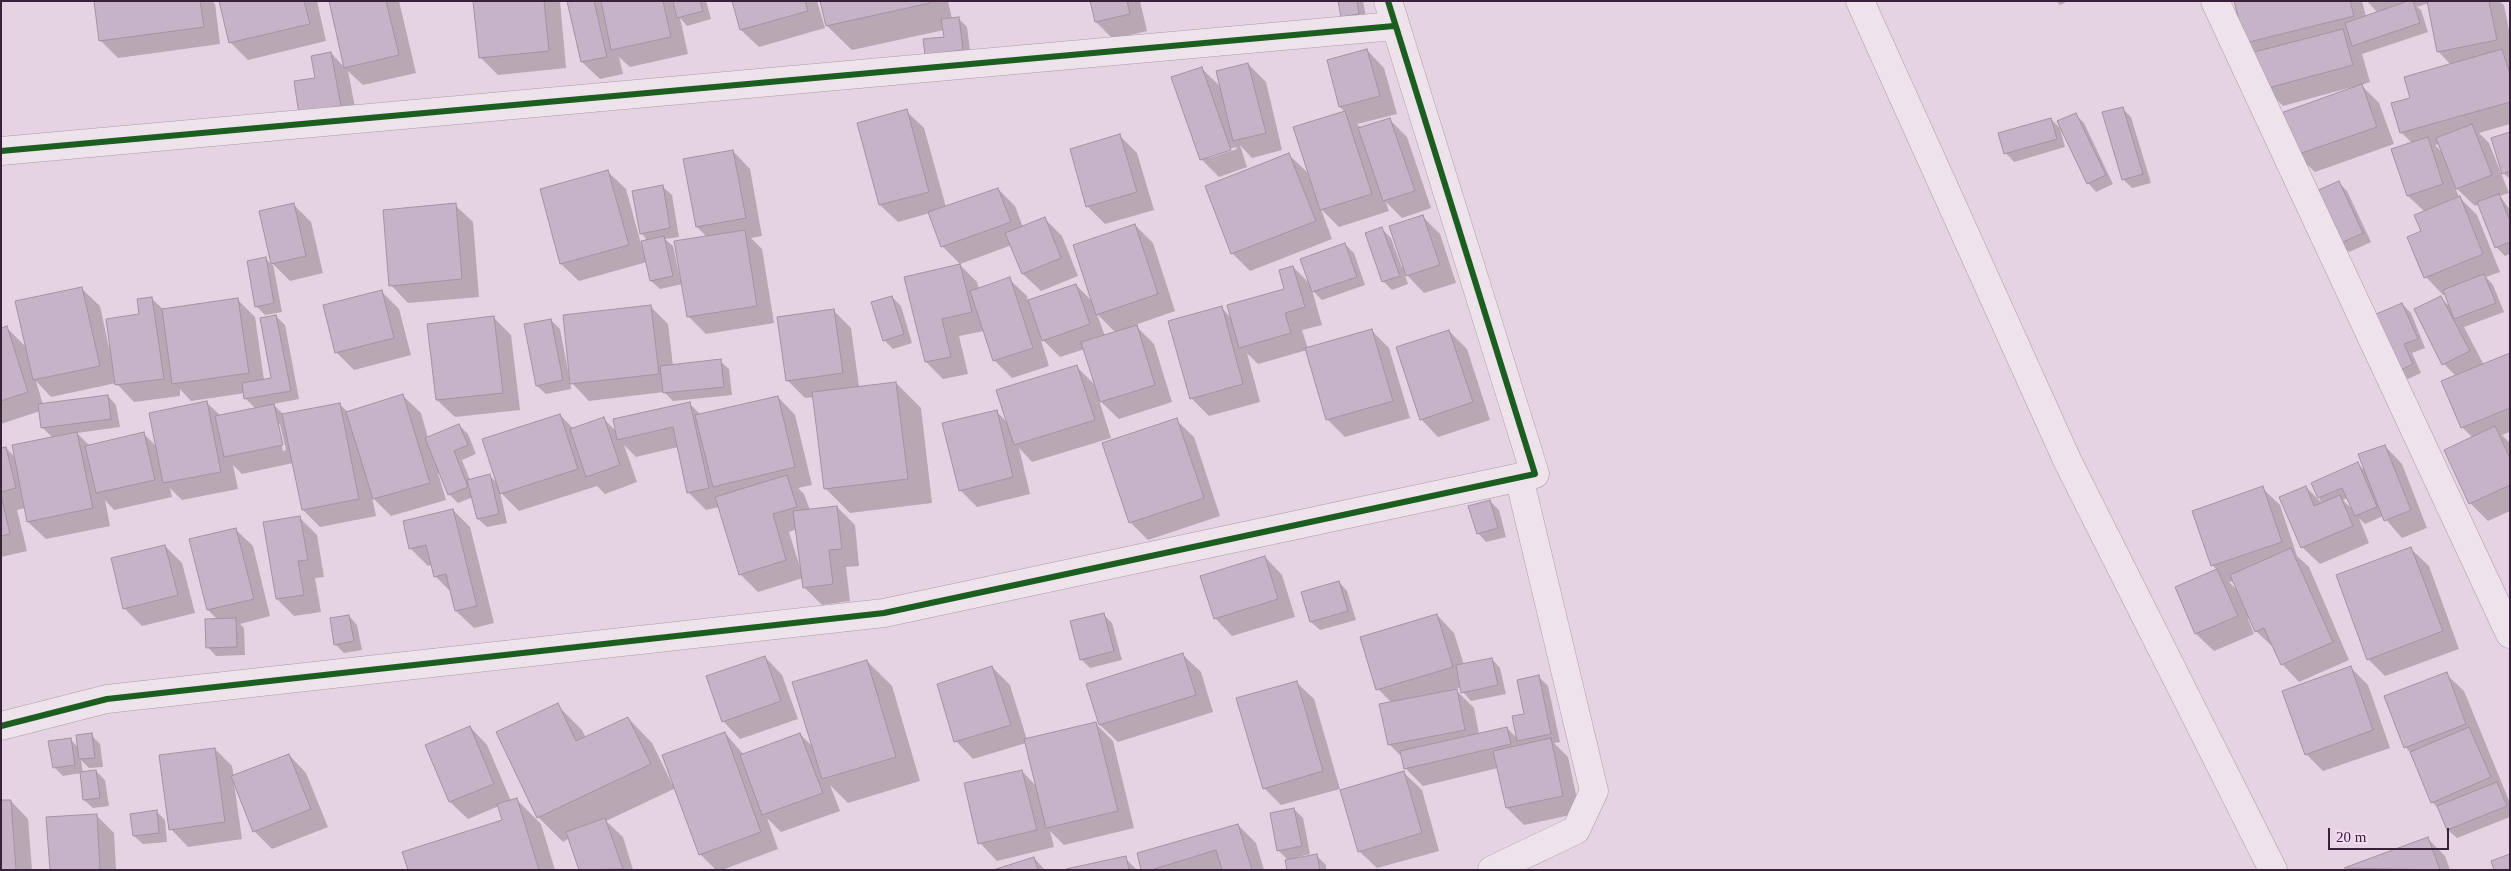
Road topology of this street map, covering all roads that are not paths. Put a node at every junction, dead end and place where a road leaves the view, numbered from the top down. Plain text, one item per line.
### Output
1 (1860, 1) edge
2 (2215, 1) edge
3 (1391, 13) edge
4 (1, 151) edge
5 (1519, 477) junction
6 (2510, 634) edge
7 (1, 726) edge
8 (1492, 870) edge
9 (2273, 870) edge

1 - 9 street
2 - 6 street
3 - 4 street
3 - 5 street
5 - 7 street
5 - 8 street

